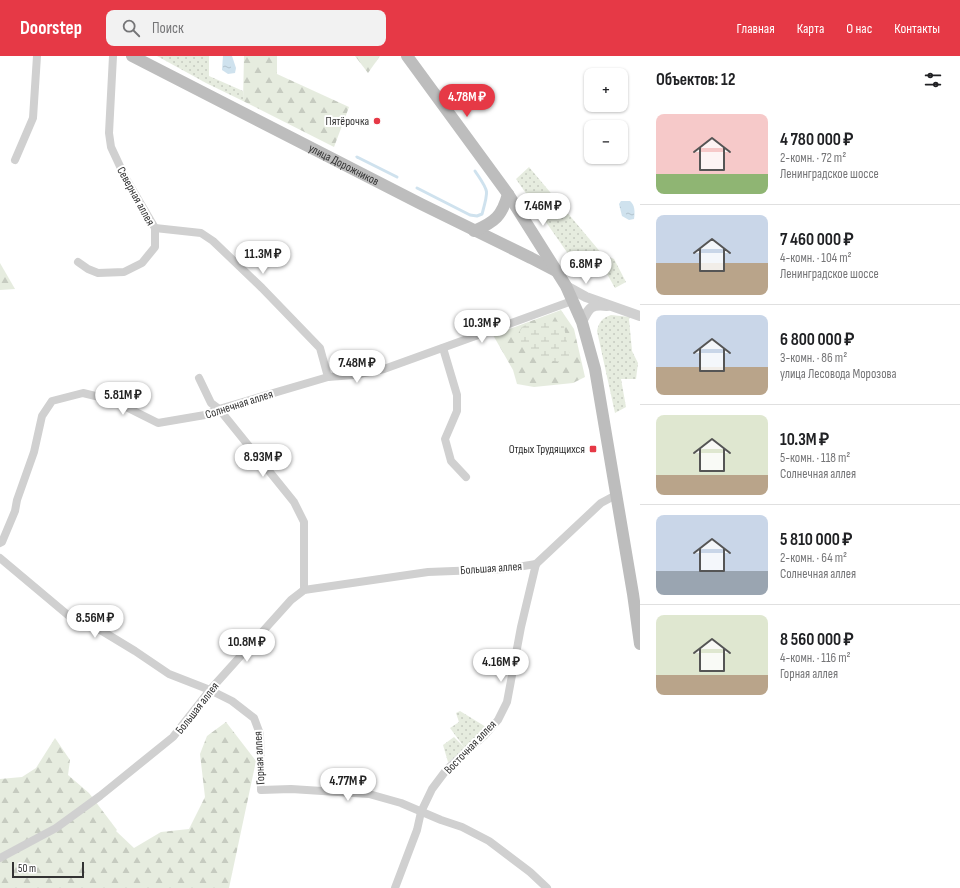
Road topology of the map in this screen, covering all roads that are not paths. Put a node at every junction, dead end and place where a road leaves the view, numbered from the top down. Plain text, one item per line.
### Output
1 (37, 56) edge
2 (113, 56) edge
3 (132, 56) edge
4 (407, 56) edge
5 (16, 160) dead end
6 (508, 194) junction
7 (154, 228) junction
8 (474, 230) junction
9 (78, 262) dead end
10 (557, 272) junction
11 (566, 286) junction
12 (572, 301) junction
13 (610, 306) junction
14 (640, 316) edge
15 (582, 322) junction
16 (443, 348) junction
17 (328, 377) junction
18 (199, 378) dead end
19 (219, 408) junction
20 (466, 477) dead end
21 (616, 495) junction
22 (0, 543) edge
23 (0, 558) edge
24 (536, 564) junction
25 (304, 590) junction
26 (640, 644) edge
27 (210, 690) junction
28 (420, 812) junction
29 (0, 858) edge
30 (395, 888) edge
31 (547, 888) edge

1 - 5 street
2 - 7 street, Северная аллея
3 - 8 main road, улица Дорожников
4 - 6 main road
6 - 8 main road
6 - 10 main road
7 - 9 street, Северная аллея
7 - 17 street
8 - 10 main road, улица Дорожников
10 - 11 main road
11 - 12 main road
11 - 13 street
12 - 15 main road
12 - 16 street, Солнечная аллея
13 - 14 street
13 - 15 street
15 - 21 main road
16 - 17 street, Солнечная аллея
16 - 20 street
17 - 19 street, Солнечная аллея
18 - 19 street
19 - 22 street, Солнечная аллея
19 - 25 street
21 - 24 street
21 - 26 main road
23 - 27 street, Горная аллея
24 - 25 street, Большая аллея
24 - 28 street, Восточная аллея
25 - 27 street, Большая аллея
27 - 28 street, Горная аллея
27 - 29 street, Большая аллея
28 - 30 street, Восточная аллея
28 - 31 street, Горная аллея

